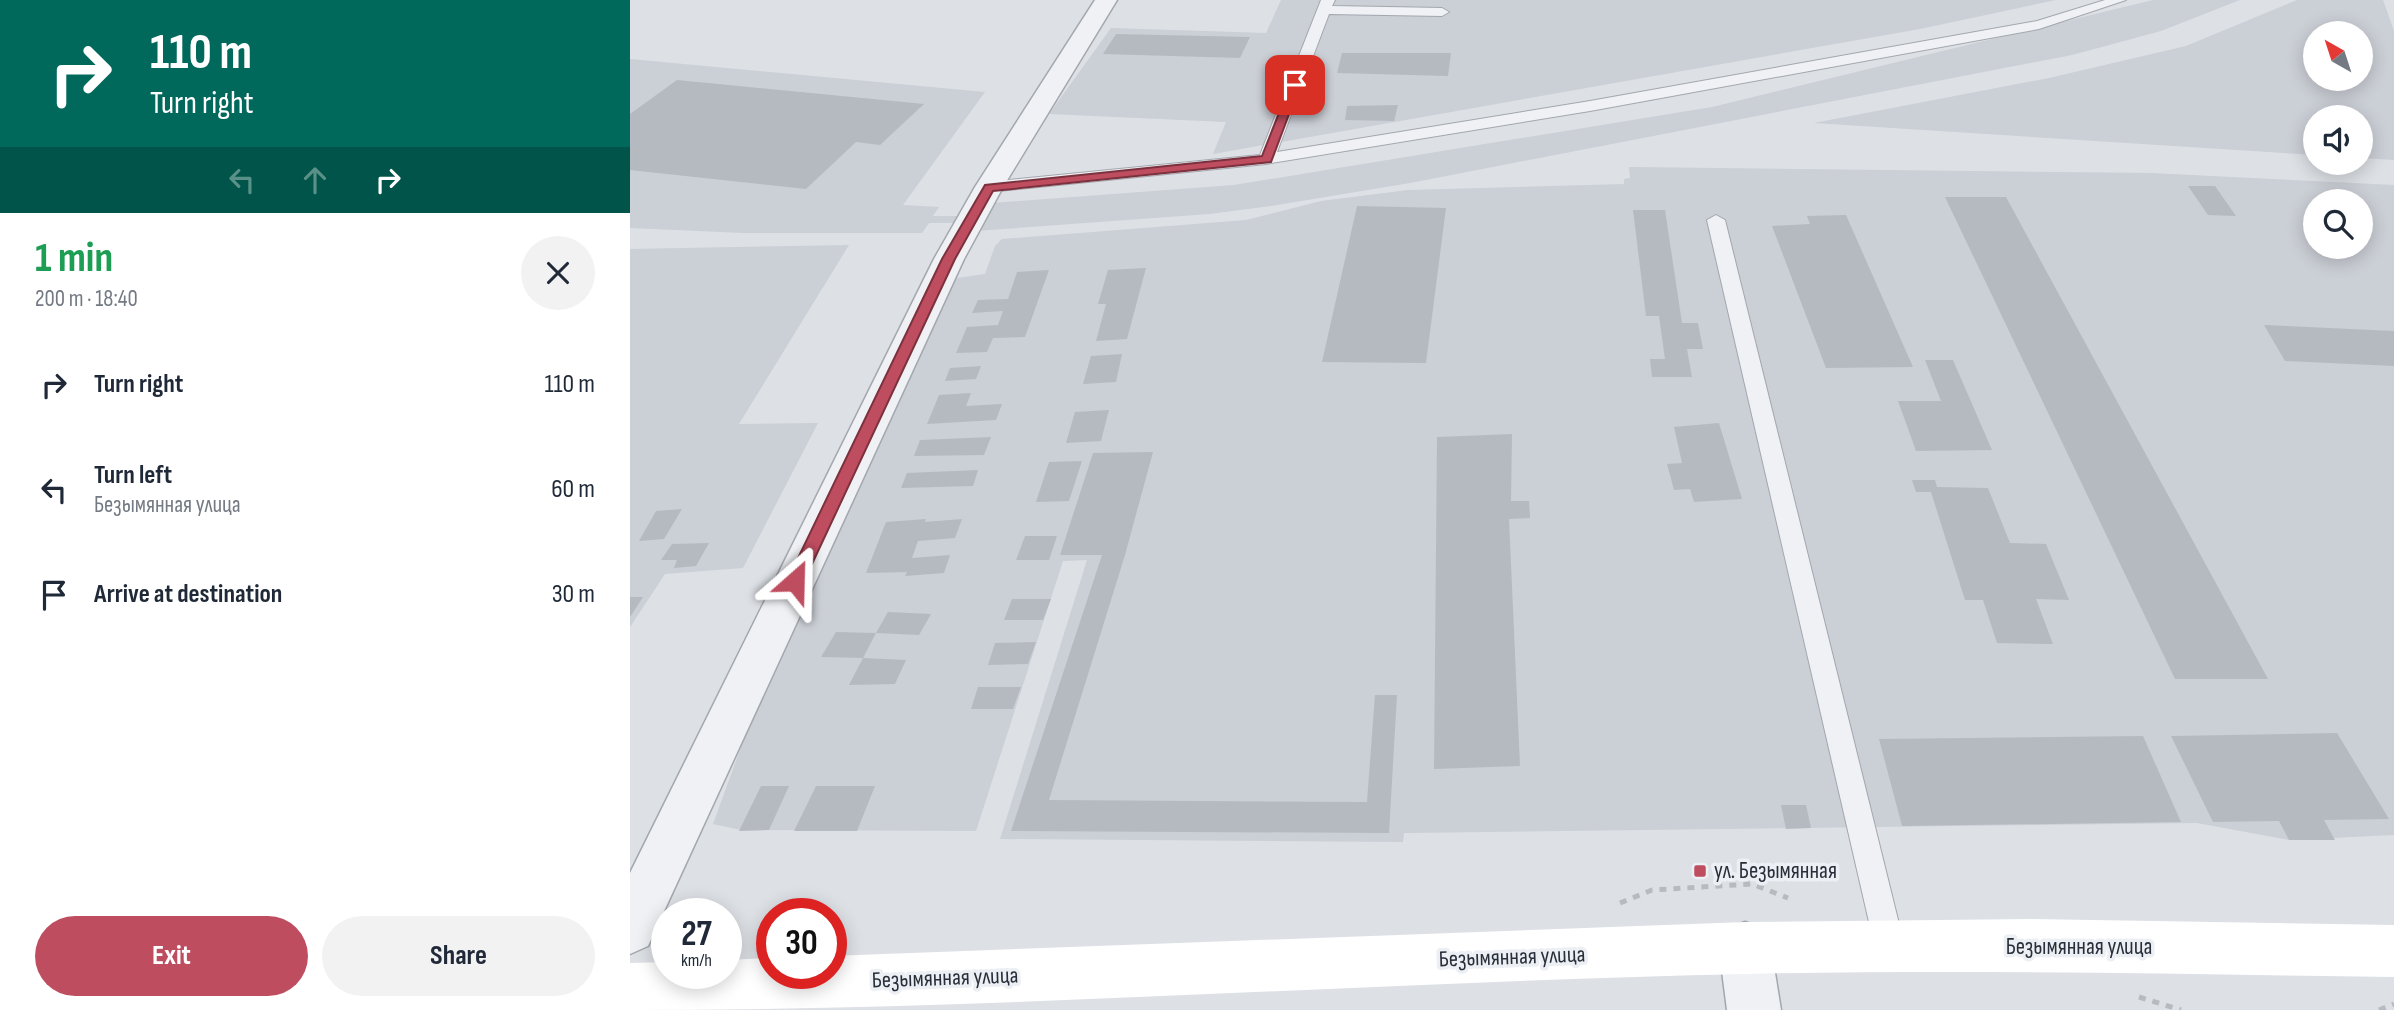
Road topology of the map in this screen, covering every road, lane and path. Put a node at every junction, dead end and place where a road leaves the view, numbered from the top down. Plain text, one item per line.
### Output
1 (1106, 0) edge
2 (2119, 0) edge
3 (1326, 5) edge
4 (1441, 12) dead end
5 (1266, 159) junction
6 (989, 187) junction
7 (1716, 220) dead end
8 (630, 928) edge
9 (1745, 948) junction
10 (1890, 948) junction
11 (2394, 951) edge
12 (630, 990) edge
13 (2394, 1004) edge
14 (1754, 1010) edge
15 (2379, 1010) edge

1 - 6 street
2 - 5 lane
3 - 4 lane
3 - 5 lane
5 - 6 lane
6 - 8 street
7 - 10 lane
9 - 10 main road, Безымянная улица
9 - 12 main road, Безымянная улица
9 - 14 street
10 - 11 main road, Безымянная улица
13 - 15 path

